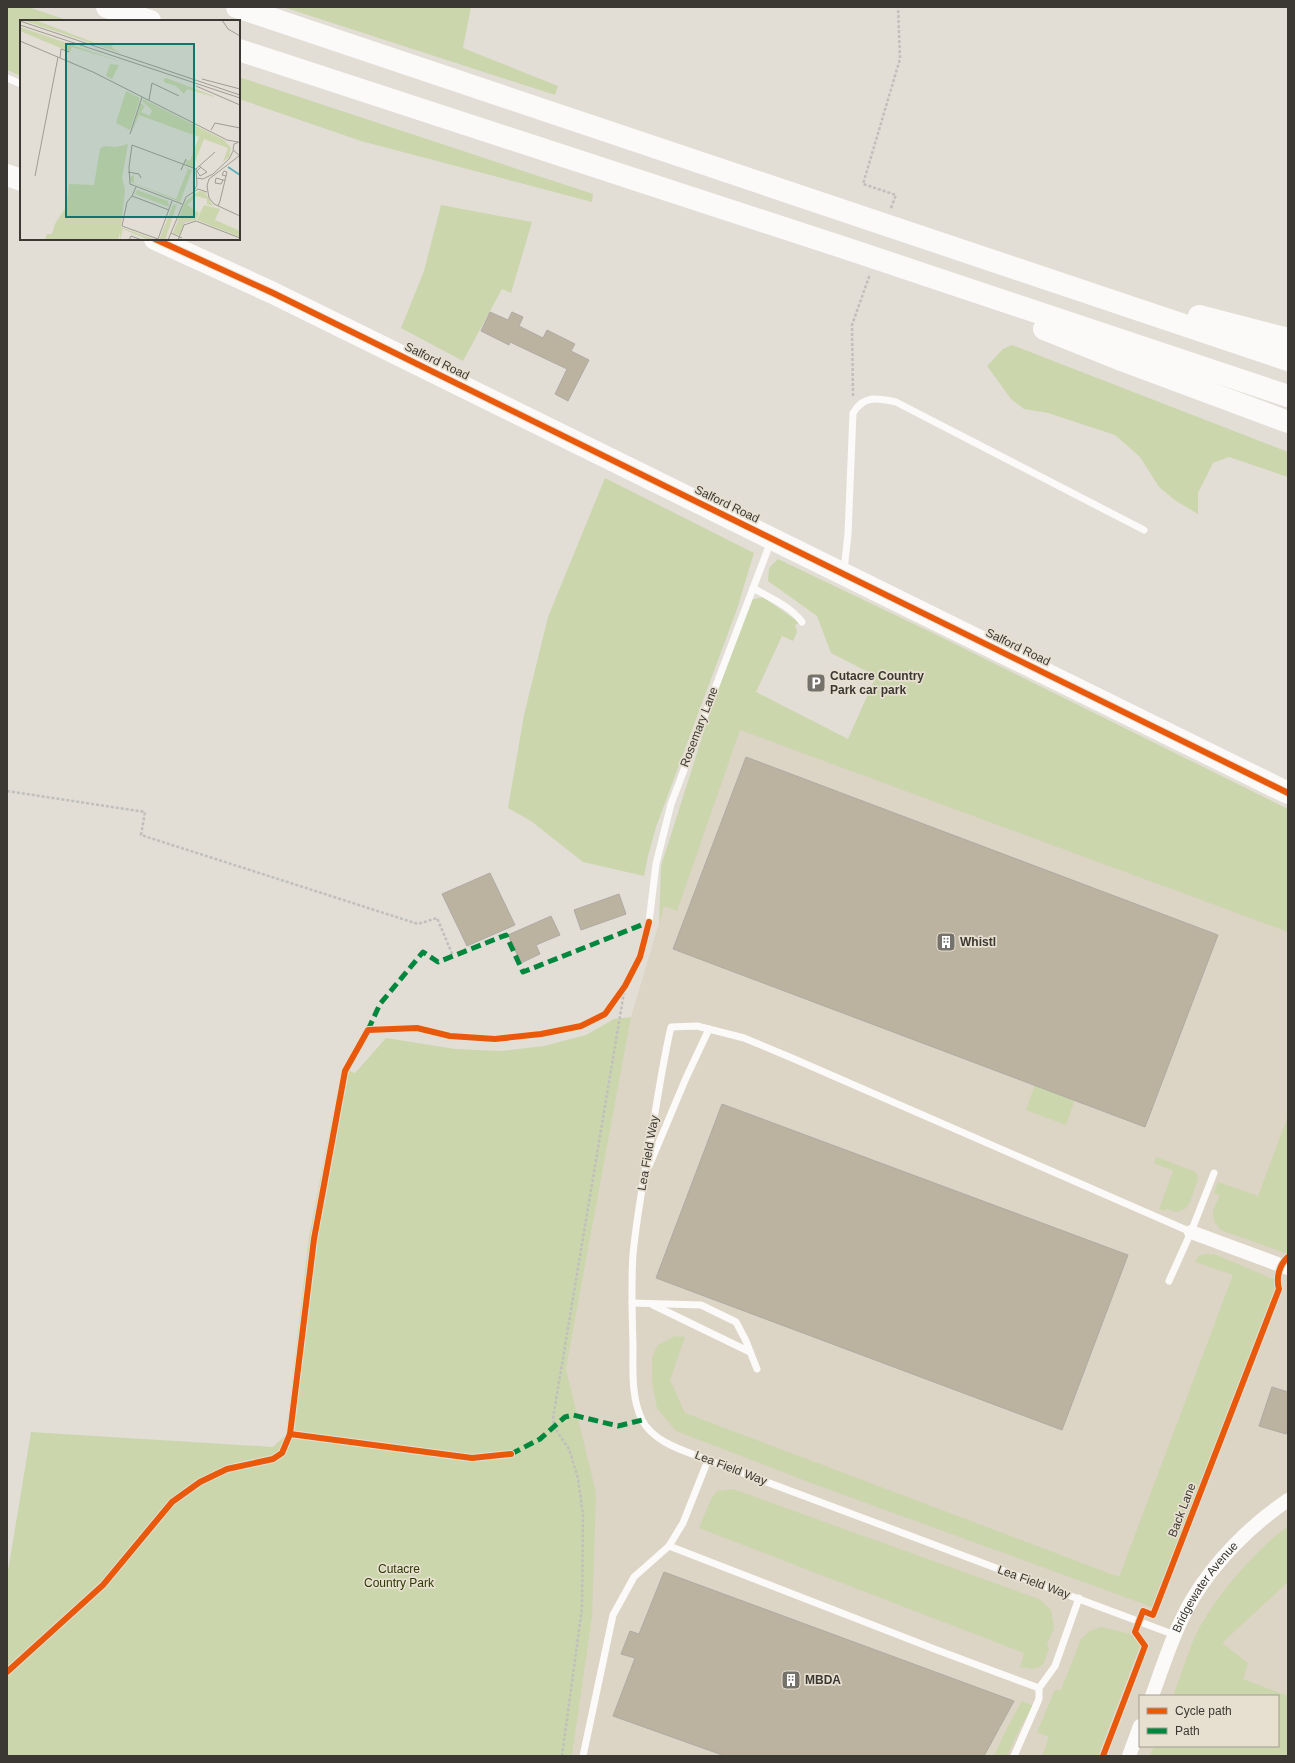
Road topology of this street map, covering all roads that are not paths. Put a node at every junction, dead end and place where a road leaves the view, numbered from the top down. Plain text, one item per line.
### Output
1 (107, 7) edge
2 (237, 7) edge
3 (147, 20) edge
4 (240, 50) edge
5 (7, 78) edge
6 (20, 84) edge
7 (7, 174) edge
8 (20, 180) edge
9 (157, 240) edge
10 (851, 250) junction
11 (1010, 267) junction
12 (1288, 339) edge
13 (1288, 360) edge
14 (1288, 396) edge
15 (1288, 422) edge
16 (1144, 530) dead end
17 (772, 539) junction
18 (844, 574) junction
19 (753, 588) junction
20 (802, 622) dead end
21 (1288, 793) edge
22 (650, 922) dead end
23 (709, 1029) junction
24 (1214, 1173) dead end
25 (644, 1178) junction
26 (1191, 1232) junction
27 (1288, 1268) edge
28 (1169, 1281) dead end
29 (632, 1303) junction
30 (650, 1304) junction
31 (750, 1352) junction
32 (757, 1369) dead end
33 (708, 1460) junction
34 (1288, 1500) edge
35 (669, 1546) junction
36 (1080, 1598) junction
37 (1175, 1635) junction
38 (1039, 1688) junction
39 (1152, 1695) edge
40 (1139, 1728) edge
41 (583, 1756) edge
42 (1014, 1756) edge
43 (1128, 1756) edge

1 - 3 main road
2 - 11 main road
4 - 10 main road
5 - 6 lane
7 - 8 main road
9 - 17 main road, Salford Road
10 - 14 main road
10 - 15 main road
11 - 12 main road
11 - 13 main road
16 - 18 lane
17 - 18 main road, Salford Road
17 - 19 lane, Rosemary Lane
18 - 21 main road, Salford Road
19 - 20 lane
19 - 22 lane, Rosemary Lane
23 - 25 lane
23 - 25 lane, Lea Field Way
23 - 26 lane
24 - 26 lane
25 - 29 lane, Lea Field Way
26 - 27 street
26 - 28 lane
29 - 30 lane
29 - 33 lane, Lea Field Way
30 - 31 lane
30 - 31 lane
31 - 32 lane
33 - 35 lane
33 - 36 lane, Lea Field Way
34 - 37 street, Bridgewater Avenue
35 - 38 lane
35 - 41 lane
36 - 37 lane, Lea Field Way
36 - 38 lane
37 - 39 street, Bridgewater Avenue
38 - 42 lane
40 - 43 street

